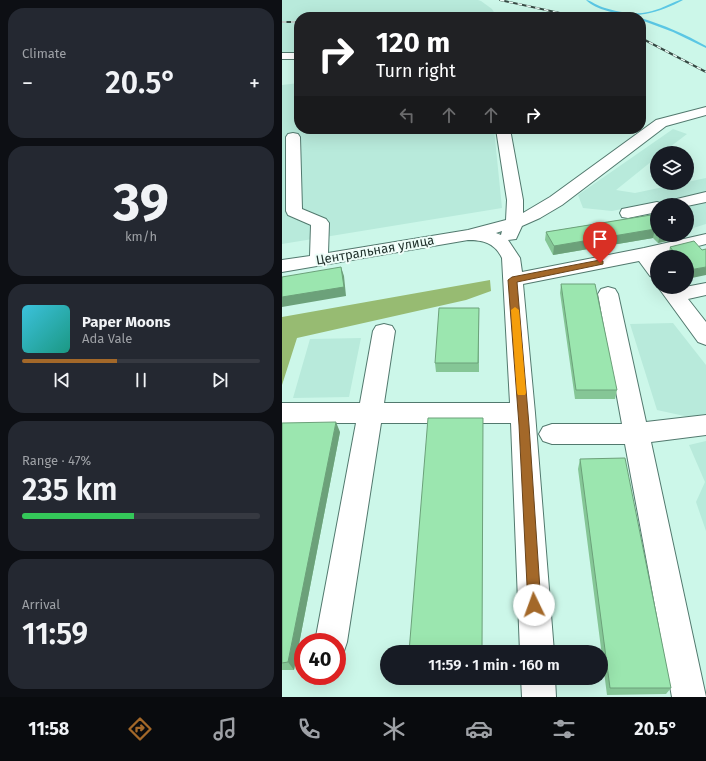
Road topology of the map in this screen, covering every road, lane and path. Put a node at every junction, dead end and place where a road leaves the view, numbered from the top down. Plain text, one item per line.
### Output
1 (282, 56) edge
2 (294, 56) edge
3 (705, 112) edge
4 (504, 134) edge
5 (293, 137) dead end
6 (706, 197) edge
7 (694, 199) edge
8 (650, 208) edge
9 (628, 213) dead end
10 (514, 223) junction
11 (468, 234) junction
12 (706, 239) edge
13 (508, 250) junction
14 (644, 254) junction
15 (319, 260) junction
16 (650, 262) edge
17 (282, 266) edge
18 (512, 280) junction
19 (706, 289) edge
20 (694, 290) edge
21 (608, 294) dead end
22 (674, 294) edge
23 (384, 331) dead end
24 (706, 337) edge
25 (282, 413) edge
26 (370, 413) junction
27 (523, 413) junction
28 (706, 425) edge
29 (552, 434) dead end
30 (636, 434) junction
31 (333, 633) edge
32 (537, 645) edge
33 (538, 685) edge
34 (539, 697) edge
35 (689, 697) edge

1 - 2 street
3 - 10 street
4 - 10 street
5 - 15 street
6 - 7 street
8 - 9 street
10 - 11 street
10 - 13 street
11 - 13 street
11 - 15 street, Центральная улица
12 - 14 street
13 - 18 street
14 - 16 street
14 - 18 street
15 - 17 street, Центральная улица
18 - 27 street
19 - 20 street
21 - 30 street
22 - 24 street
23 - 26 street
25 - 26 street
26 - 27 street
26 - 31 street
27 - 32 street
28 - 30 street
29 - 30 street
30 - 35 street
33 - 34 street

